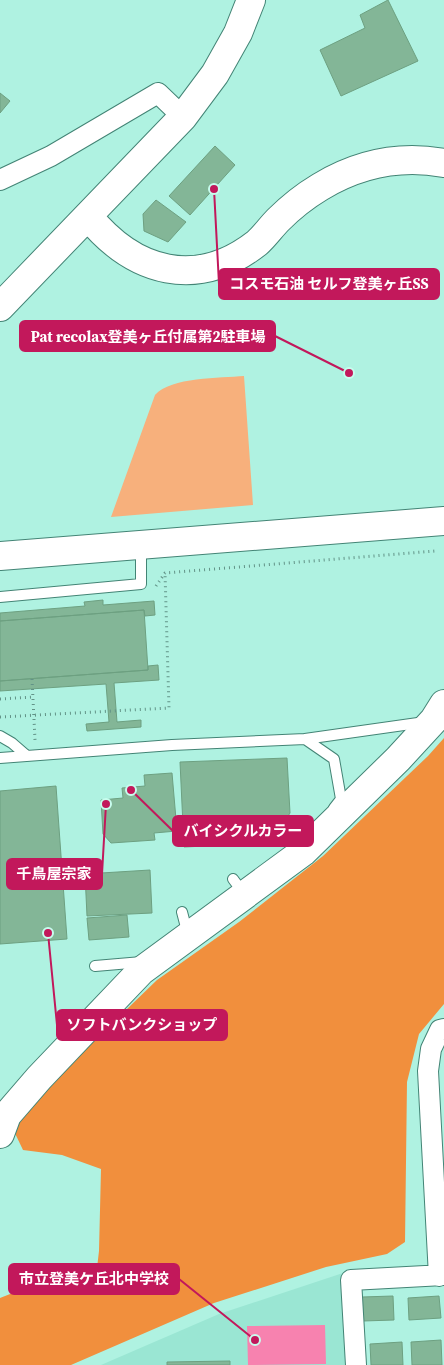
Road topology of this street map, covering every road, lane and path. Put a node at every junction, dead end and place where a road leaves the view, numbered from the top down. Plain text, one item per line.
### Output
1 (251, 0) edge
2 (183, 117) junction
3 (444, 163) edge
4 (0, 180) edge
5 (88, 216) junction
6 (0, 307) edge
7 (444, 521) edge
8 (141, 545) junction
9 (435, 551) dead end
10 (0, 556) edge
11 (165, 573) junction
12 (151, 594) dead end
13 (0, 596) edge
14 (32, 678) dead end
15 (33, 697) junction
16 (0, 699) edge
17 (439, 712) edge
18 (34, 716) junction
19 (0, 717) edge
20 (0, 736) edge
21 (305, 739) junction
22 (35, 741) dead end
23 (27, 756) junction
24 (0, 758) edge
25 (303, 852) junction
26 (155, 961) junction
27 (95, 966) dead end
28 (444, 1030) edge
29 (0, 1134) edge
30 (438, 1147) edge
31 (442, 1276) edge
32 (356, 1365) edge

1 - 2 street
2 - 4 street
2 - 5 street
3 - 5 street
5 - 6 street
7 - 8 street
8 - 10 street
8 - 13 lane
9 - 11 path
11 - 12 path
11 - 18 path
14 - 15 path
15 - 16 path
15 - 18 path
17 - 21 lane
17 - 25 street
18 - 19 path
18 - 22 path
20 - 23 lane
21 - 23 lane
21 - 25 lane
23 - 24 lane
25 - 26 street
26 - 27 lane
26 - 29 street
28 - 30 street
30 - 31 street
31 - 32 street

